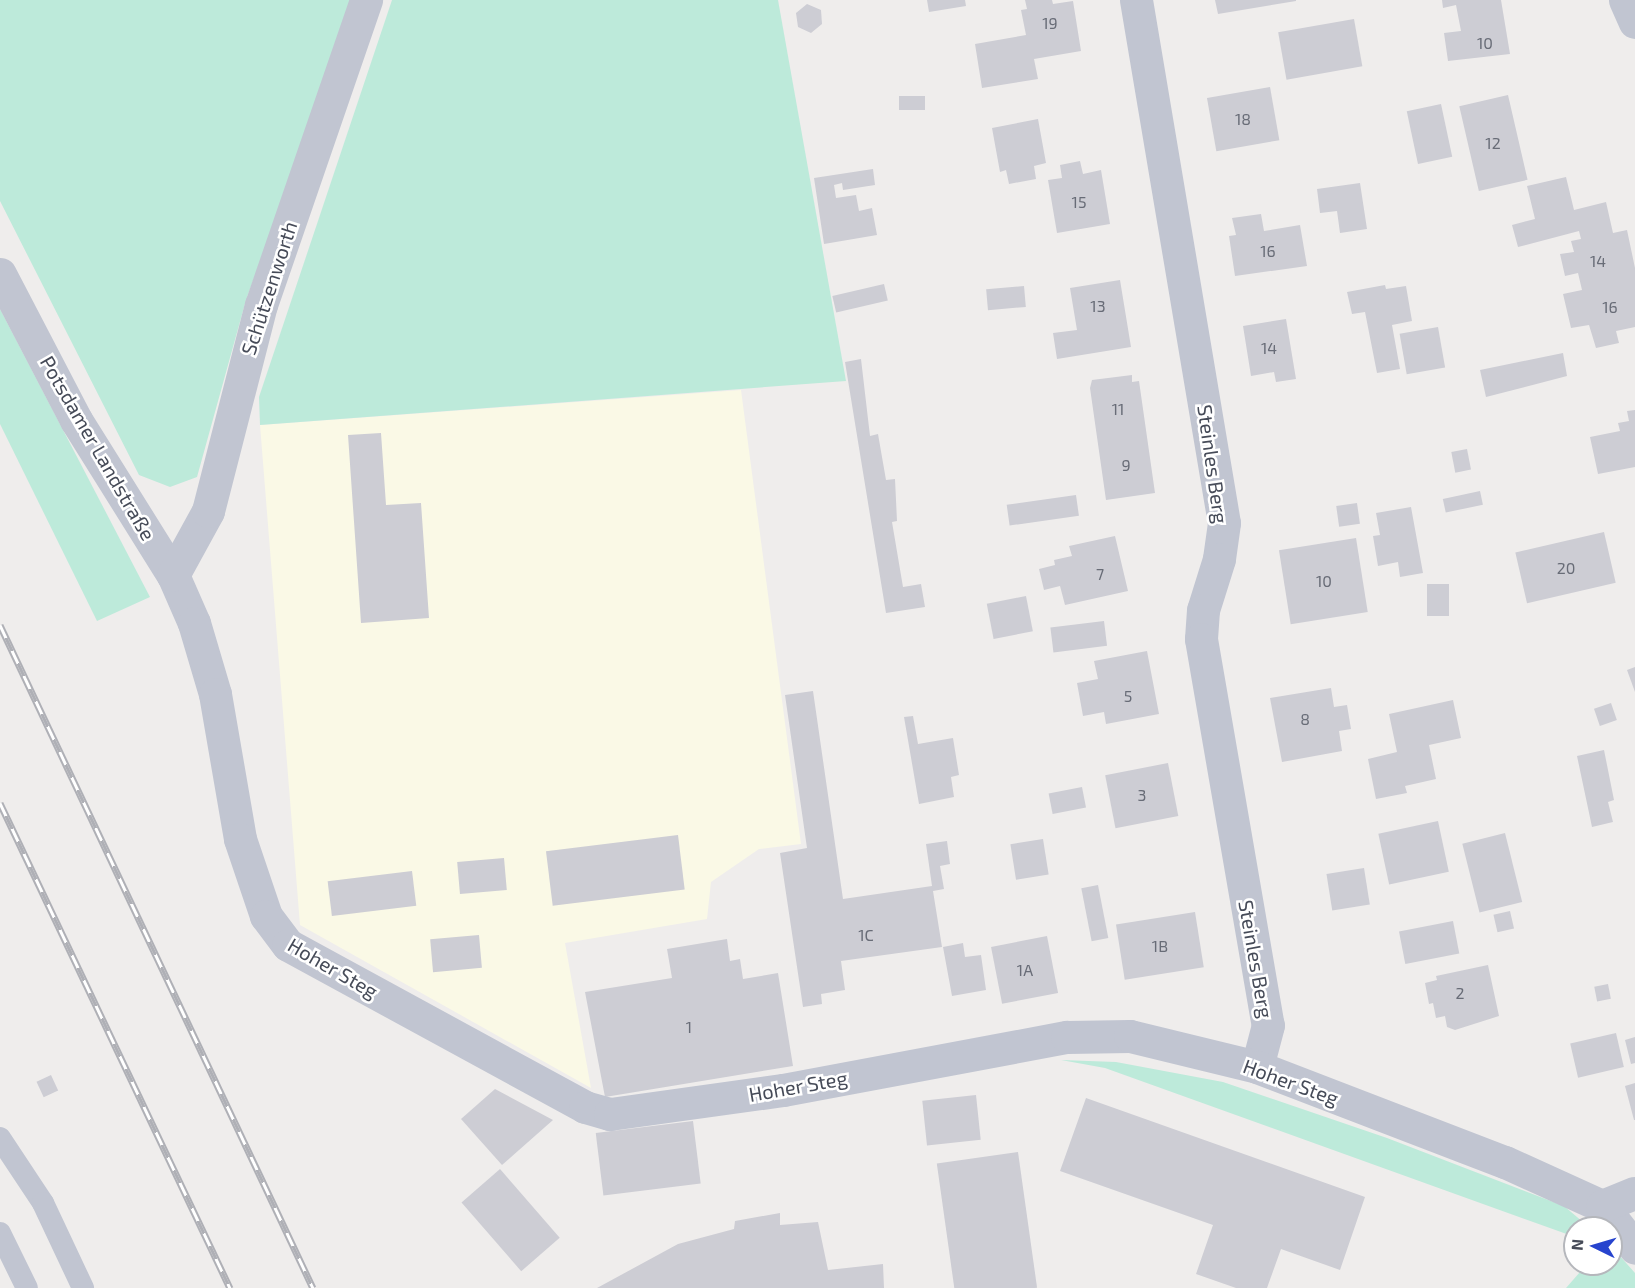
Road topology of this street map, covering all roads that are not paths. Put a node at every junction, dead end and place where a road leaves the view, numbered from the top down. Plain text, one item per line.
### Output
1 (366, 0) edge
2 (1136, 0) edge
3 (1625, 0) edge
4 (1635, 22) edge
5 (0, 274) edge
6 (173, 575) junction
7 (194, 623) joint
8 (1257, 1067) junction
9 (0, 1138) edge
10 (1635, 1193) edge
11 (1602, 1206) junction
12 (0, 1233) edge
13 (1635, 1248) edge
14 (27, 1288) edge
15 (83, 1288) edge

1 - 6 street, Schützenworth
2 - 8 street, Steinles Berg
3 - 4 street
5 - 6 street, Potsdamer Landstraße
6 - 7 street, Potsdamer Landstraße
7 - 8 street, Hoher Steg
8 - 11 street, Hoher Steg
9 - 15 lane
10 - 11 street
11 - 13 street, Hoher Steg
12 - 14 lane

